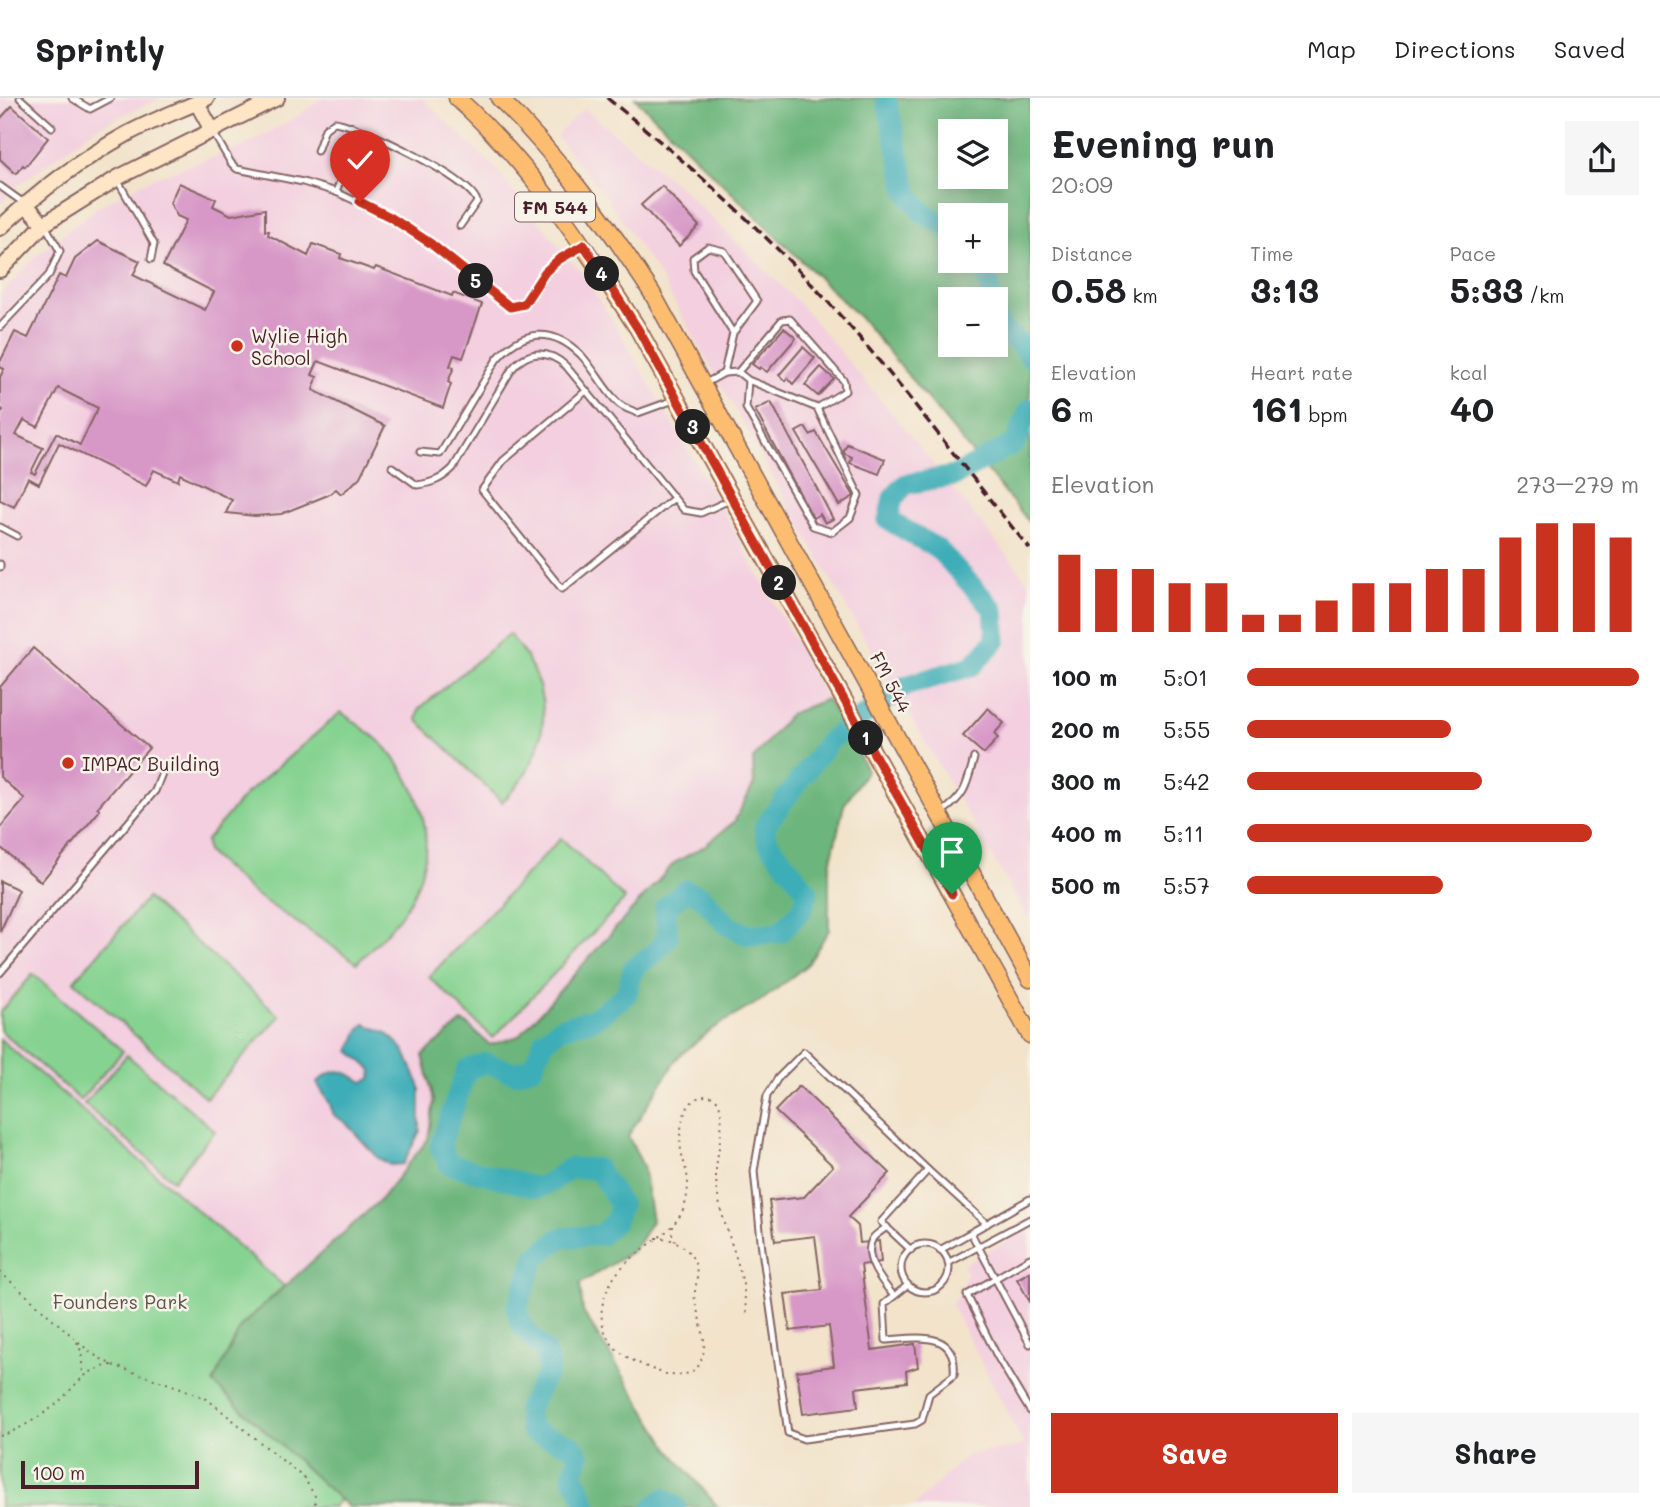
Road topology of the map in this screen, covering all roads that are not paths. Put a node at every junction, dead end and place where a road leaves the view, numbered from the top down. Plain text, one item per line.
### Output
1 (20, 98) edge
2 (111, 98) edge
3 (276, 98) edge
4 (457, 98) edge
5 (499, 98) edge
6 (76, 99) edge
7 (200, 100) edge
8 (52, 127) dead end
9 (213, 132) junction
10 (317, 151) dead end
11 (347, 163) dead end
12 (117, 178) junction
13 (0, 186) edge
14 (336, 192) junction
15 (25, 204) junction
16 (44, 224) junction
17 (460, 226) dead end
18 (0, 228) edge
19 (584, 245) junction
20 (151, 259) dead end
21 (0, 270) edge
22 (0, 327) edge
23 (733, 333) junction
24 (738, 372) junction
25 (724, 373) junction
26 (748, 380) junction
27 (704, 384) junction
28 (586, 391) junction
29 (677, 399) junction
30 (817, 408) junction
31 (420, 452) dead end
32 (392, 467) dead end
33 (673, 499) junction
34 (733, 499) junction
35 (0, 527) edge
36 (17, 536) dead end
37 (974, 758) dead end
38 (162, 773) dead end
39 (939, 814) junction
40 (0, 972) edge
41 (1030, 979) edge
42 (1030, 1035) edge
43 (928, 1170) junction
44 (1030, 1199) edge
45 (1030, 1219) edge
46 (986, 1224) junction
47 (887, 1227) junction
48 (971, 1233) junction
49 (978, 1247) junction
50 (911, 1250) junction
51 (940, 1250) junction
52 (1030, 1258) edge
53 (948, 1263) junction
54 (995, 1279) junction
55 (908, 1285) junction
56 (894, 1296) junction
57 (1030, 1343) edge
58 (1030, 1411) edge

1 - 8 lane
2 - 6 lane
3 - 9 main road
4 - 19 main road, FM 544 / FM 544
5 - 27 main road, FM 544 / FM 544
7 - 9 main road
7 - 15 main road
9 - 12 main road
9 - 14 lane
10 - 17 lane
11 - 14 lane
12 - 16 main road
12 - 20 lane
13 - 15 lane
14 - 19 lane
15 - 16 main road
15 - 18 main road
16 - 21 main road
16 - 22 lane
19 - 29 main road, FM 544 / FM 544
23 - 23 lane
23 - 25 lane
24 - 25 lane
24 - 26 lane
24 - 30 lane
25 - 27 lane
26 - 30 lane
26 - 30 lane
27 - 29 main road
27 - 39 main road, FM 544 / FM 544
28 - 32 lane
28 - 33 lane
28 - 33 lane
29 - 31 lane
29 - 34 main road, FM 544 / FM 544
33 - 34 lane
34 - 42 main road, FM 544 / FM 544
35 - 36 lane
37 - 39 lane
38 - 40 lane
39 - 41 main road, FM 544 / FM 544
43 - 46 lane
43 - 47 lane
43 - 56 lane
44 - 46 lane
45 - 49 lane
46 - 48 lane
47 - 50 lane
47 - 56 lane
48 - 49 lane
48 - 51 lane
49 - 53 lane
49 - 54 lane
50 - 51 lane
50 - 55 lane
51 - 53 lane
52 - 54 lane
53 - 55 lane
54 - 57 lane
54 - 58 lane
55 - 56 lane

